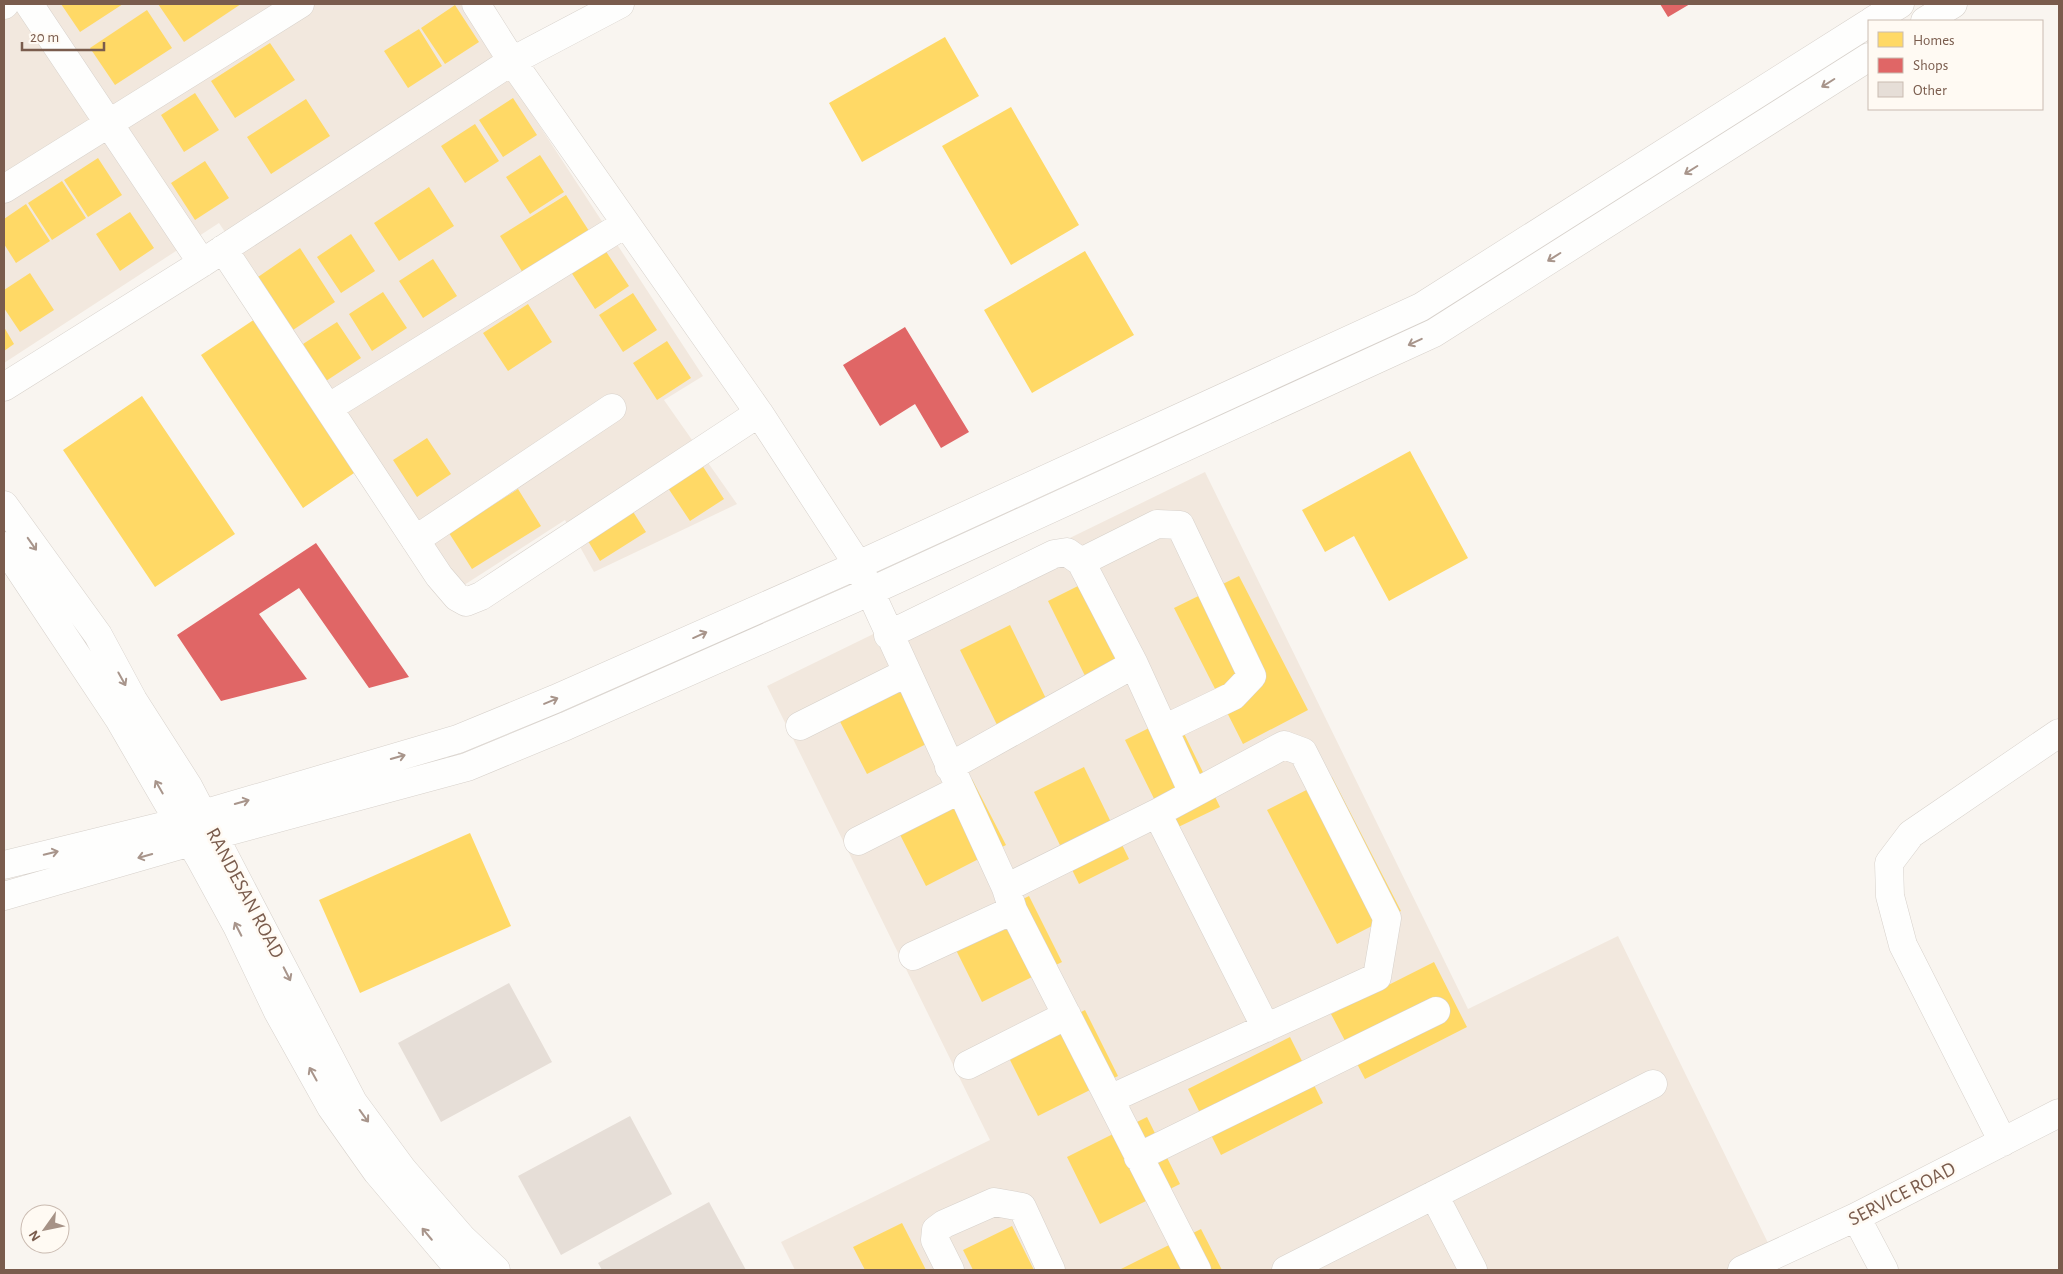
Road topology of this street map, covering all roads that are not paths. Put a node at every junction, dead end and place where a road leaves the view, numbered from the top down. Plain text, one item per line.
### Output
1 (28, 4) edge
2 (300, 4) edge
3 (476, 4) edge
4 (620, 4) edge
5 (1900, 4) edge
6 (1953, 4) edge
7 (1874, 20) edge
8 (1928, 20) edge
9 (1868, 24) edge
10 (1868, 58) edge
11 (512, 61) junction
12 (108, 123) junction
13 (4, 189) edge
14 (625, 224) junction
15 (213, 256) junction
16 (4, 388) edge
17 (328, 408) junction
18 (612, 408) dead end
19 (759, 413) junction
20 (4, 505) edge
21 (415, 540) junction
22 (4, 546) edge
23 (1081, 562) junction
24 (858, 566) junction
25 (869, 592) junction
26 (888, 634) junction
27 (1134, 664) junction
28 (906, 673) junction
29 (800, 726) dead end
30 (1164, 729) junction
31 (2059, 733) edge
32 (954, 778) junction
33 (1193, 793) junction
34 (1157, 813) junction
35 (197, 828) junction
36 (858, 841) dead end
37 (4, 865) edge
38 (4, 896) edge
39 (1009, 899) junction
40 (913, 956) dead end
41 (1436, 1012) dead end
42 (1067, 1015) junction
43 (1266, 1028) junction
44 (968, 1065) dead end
45 (1653, 1084) dead end
46 (1110, 1099) junction
47 (2059, 1113) edge
48 (2003, 1142) junction
49 (1138, 1157) junction
50 (1434, 1195) junction
51 (1856, 1217) junction
52 (460, 1270) edge
53 (496, 1270) edge
54 (950, 1270) edge
55 (1051, 1270) edge
56 (1197, 1270) edge
57 (1286, 1270) edge
58 (1473, 1270) edge
59 (1742, 1270) edge
60 (1884, 1270) edge

1 - 12 street
2 - 12 street
3 - 11 street
4 - 11 street
5 - 7 street
6 - 8 street
9 - 24 street
10 -> 25 street
11 - 14 street
11 - 15 street
12 - 13 street
12 - 15 street
14 - 17 street
14 - 19 street
15 - 16 street
15 - 17 street
17 - 21 street
18 - 21 street
19 - 21 street
19 - 24 street
20 -> 35 street, RANDESAN ROAD
35 -> 22 street, RANDESAN ROAD
23 - 26 street
23 - 27 street
23 - 30 street
24 - 25 street
35 -> 24 street
25 - 26 street
25 - 35 street
26 - 28 street
27 - 30 street
27 - 32 street
28 - 29 street
28 - 32 street
30 - 33 street
31 - 48 street
32 - 36 street
32 - 39 street
33 - 34 street
33 - 43 street
34 - 39 street
34 - 43 street
37 -> 35 street
35 -> 38 street
52 -> 35 street, RANDESAN ROAD
35 -> 53 street, RANDESAN ROAD
39 - 40 street
39 - 42 street
41 - 49 street
42 - 44 street
42 - 46 street
43 - 46 street
45 - 50 street
46 - 49 street
47 - 48 street, SERVICE ROAD
48 - 51 street, SERVICE ROAD
49 - 56 street
50 - 57 street
50 - 58 street
51 - 59 street, SERVICE ROAD
51 - 60 street
54 - 55 street

